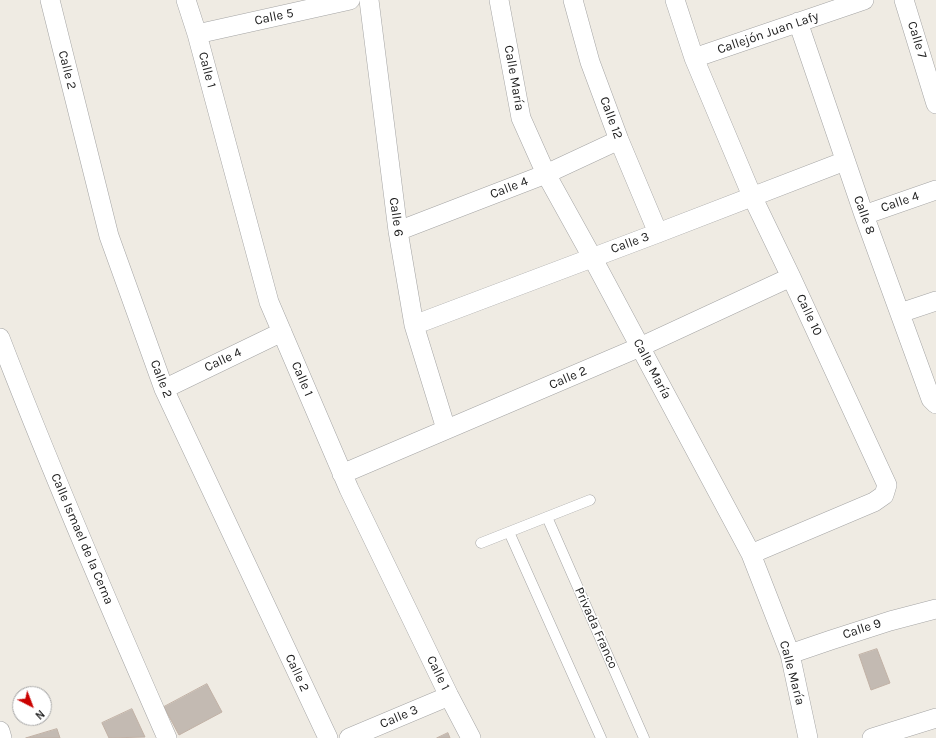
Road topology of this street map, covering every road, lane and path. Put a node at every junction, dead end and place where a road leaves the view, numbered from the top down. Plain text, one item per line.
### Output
1 (50, 0) edge
2 (186, 0) edge
3 (350, 0) edge
4 (369, 0) edge
5 (499, 0) edge
6 (573, 0) edge
7 (675, 0) edge
8 (864, 0) edge
9 (904, 0) edge
10 (798, 22) junction
11 (197, 34) junction
12 (694, 58) junction
13 (936, 104) edge
14 (618, 140) junction
15 (845, 161) junction
16 (546, 174) junction
17 (936, 190) edge
18 (752, 196) junction
19 (864, 215) junction
20 (398, 232) junction
21 (658, 233) junction
22 (592, 257) junction
23 (791, 277) junction
24 (936, 301) edge
25 (900, 313) junction
26 (414, 325) junction
27 (282, 332) junction
28 (0, 338) edge
29 (640, 347) junction
30 (9, 384) edge
31 (164, 388) junction
32 (936, 404) edge
33 (446, 429) junction
34 (342, 474) junction
35 (590, 500) dead end
36 (548, 517) junction
37 (509, 532) junction
38 (482, 543) dead end
39 (751, 554) junction
40 (936, 609) edge
41 (790, 654) junction
42 (449, 696) junction
43 (936, 718) edge
44 (0, 731) edge
45 (2, 738) edge
46 (167, 738) edge
47 (328, 738) edge
48 (349, 738) edge
49 (471, 738) edge
50 (601, 738) edge
51 (644, 738) edge
52 (808, 738) edge
53 (872, 738) edge

1 - 31 street, Calle 2
2 - 11 street, Calle 1
3 - 11 street, Calle 5
4 - 20 street, Calle 6
5 - 16 street, Calle María
6 - 14 street, Calle 12
7 - 12 street, Calle 10
8 - 10 street, Callejón Juan Lafy
9 - 13 street, Calle 7
10 - 12 street, Callejón Juan Lafy
10 - 15 street, Calle 8
11 - 27 street, Calle 1
12 - 18 street, Calle 10
14 - 16 street, Calle 4
14 - 21 street, Calle 12
15 - 18 street, Calle 3
15 - 19 street, Calle 8
16 - 20 street, Calle 4
16 - 22 street, Calle María
17 - 19 street, Calle 4
18 - 21 street, Calle 3
18 - 23 street, Calle 10
19 - 25 street, Calle 8
20 - 26 street, Calle 6
21 - 22 street, Calle 3
22 - 26 street, Calle 3
22 - 29 street, Calle María
23 - 29 street, Calle 2
23 - 39 street, Calle 10
24 - 25 street
25 - 32 street, Calle 8
26 - 33 street, Calle 6
27 - 31 street, Calle 4
27 - 34 street, Calle 1
28 - 30 street, Calle Ismael de la Cerna
29 - 33 street, Calle 2
29 - 39 street, Calle María
30 - 46 street, Calle Ismael de la Cerna
31 - 47 street, Calle 2
33 - 34 street, Calle 2
34 - 42 street, Calle 1
35 - 36 lane
36 - 37 lane
36 - 51 lane, Privada Franco
37 - 38 lane
37 - 50 lane
39 - 41 street, Calle María
40 - 41 street, Calle 9
41 - 52 street, Calle María
42 - 48 street, Calle 3
42 - 49 street, Calle 1
43 - 53 street
44 - 45 street

